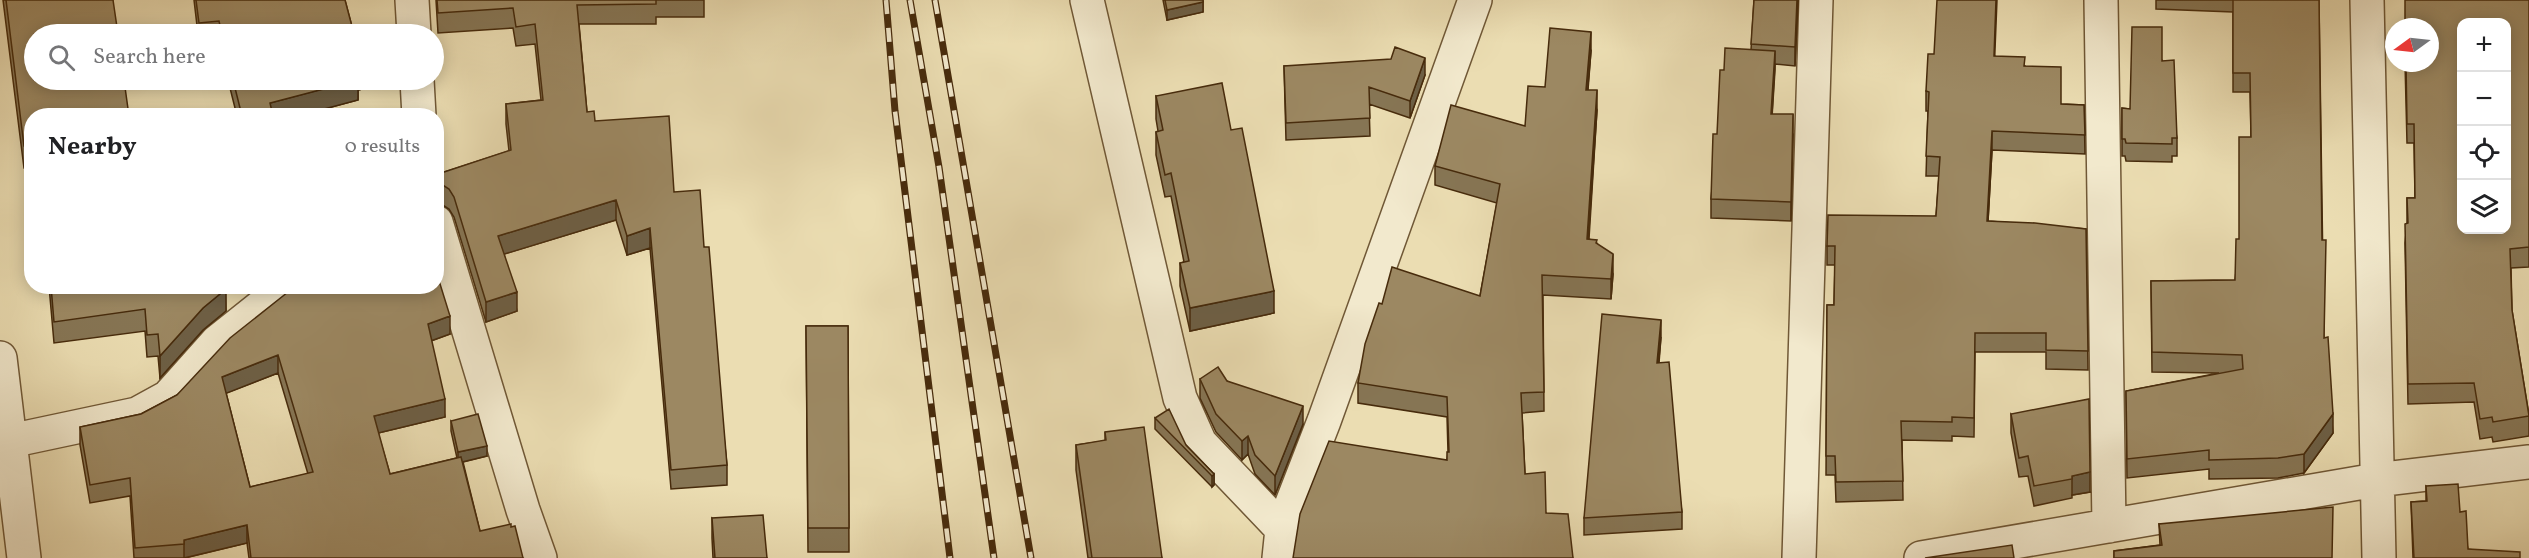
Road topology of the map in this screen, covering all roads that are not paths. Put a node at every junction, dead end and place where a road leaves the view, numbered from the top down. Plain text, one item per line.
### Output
1 (412, 0) edge
2 (1087, 0) edge
3 (1475, 0) edge
4 (1816, 0) edge
5 (2101, 0) edge
6 (2367, 0) edge
7 (413, 24) edge
8 (417, 90) edge
9 (418, 108) edge
10 (444, 248) edge
11 (277, 294) edge
12 (0, 358) edge
13 (10, 441) junction
14 (2529, 462) edge
15 (2376, 480) junction
16 (2109, 526) junction
17 (1280, 543) edge
18 (24, 558) edge
19 (540, 558) edge
20 (1799, 558) edge
21 (1921, 558) edge
22 (2379, 558) edge

1 - 7 street
2 - 17 street
3 - 17 street
4 - 20 street
5 - 16 street
6 - 15 street
8 - 9 street
10 - 19 street
11 - 13 street
12 - 13 street
13 - 18 street
14 - 15 street
15 - 16 street
15 - 22 street
16 - 21 street

